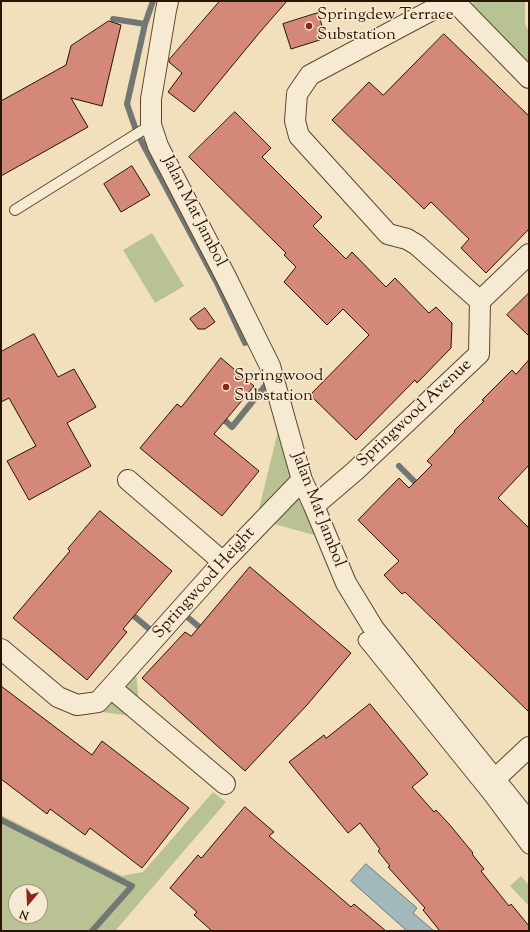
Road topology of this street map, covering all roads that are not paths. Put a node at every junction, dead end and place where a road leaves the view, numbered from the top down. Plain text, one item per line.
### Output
1 (168, 1) edge
2 (449, 1) edge
3 (454, 1) edge
4 (529, 78) edge
5 (151, 124) junction
6 (15, 210) dead end
7 (529, 254) edge
8 (480, 301) junction
9 (128, 480) dead end
10 (302, 480) junction
11 (314, 506) junction
12 (223, 562) junction
13 (366, 640) dead end
14 (1, 649) edge
15 (111, 688) junction
16 (529, 747) edge
17 (495, 779) junction
18 (225, 784) dead end
19 (529, 822) edge
20 (529, 846) edge

1 - 5 street, Jalan Mat Jambol
2 - 8 street
3 - 4 street
5 - 6 lane
5 - 10 street, Jalan Mat Jambol
7 - 8 street
8 - 11 street, Springwood Avenue
9 - 12 street
10 - 11 street, Jalan Mat Jambol
10 - 12 street, Springwood Height
11 - 17 street, Jalan Mat Jambol
12 - 15 street, Springwood Height
13 - 20 street
14 - 15 street, Springwood Height
15 - 18 street
16 - 17 street
17 - 19 street, Jalan Mat Jambol

